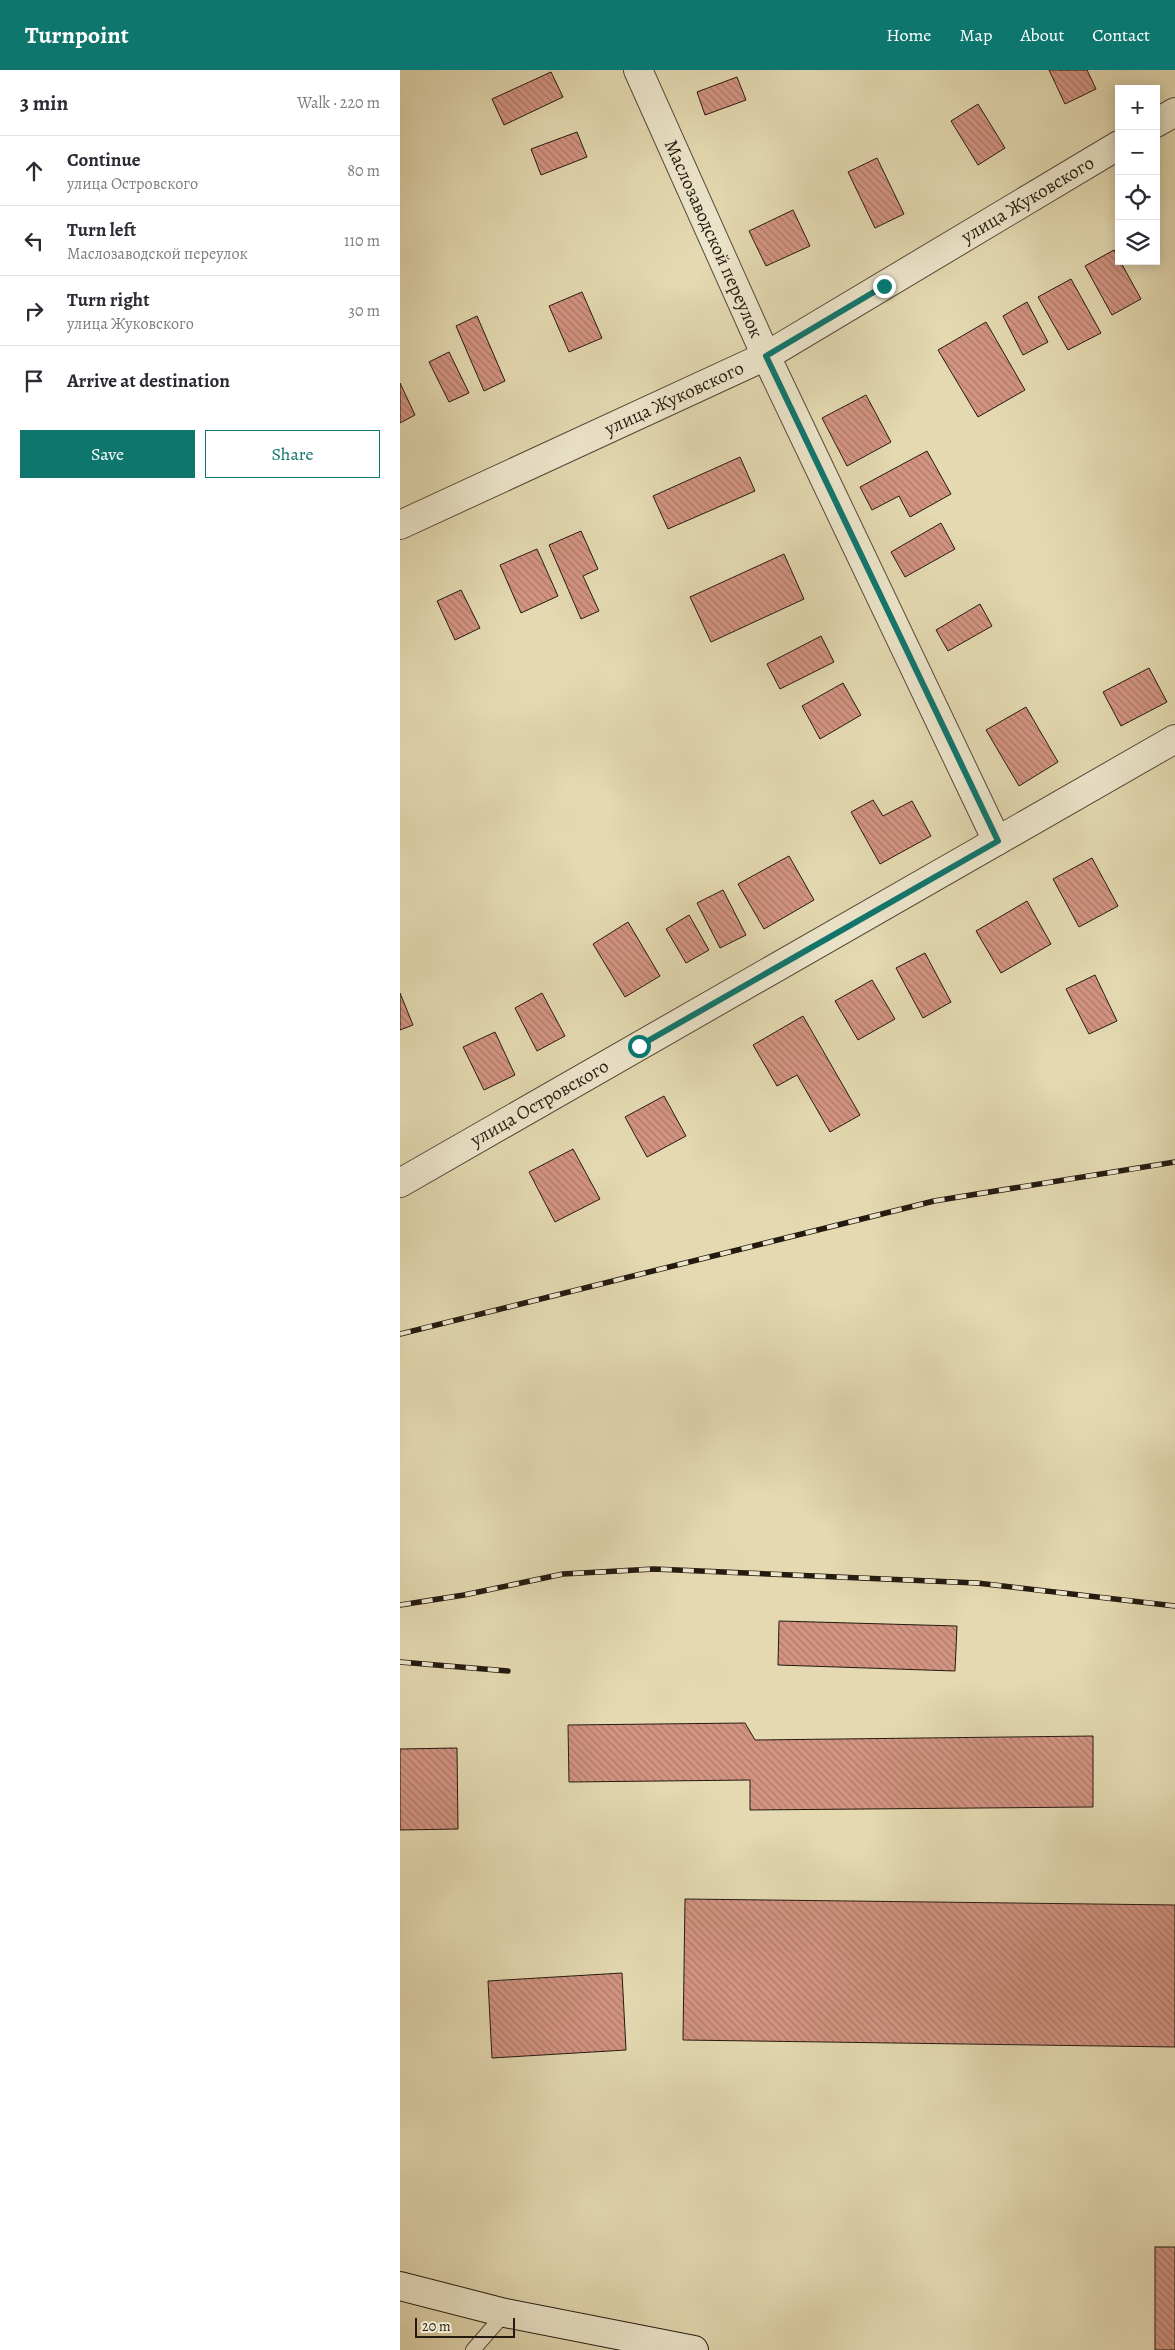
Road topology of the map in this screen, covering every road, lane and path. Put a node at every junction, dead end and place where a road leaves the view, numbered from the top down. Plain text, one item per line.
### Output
1 (638, 70) edge
2 (1175, 112) edge
3 (1160, 121) edge
4 (1115, 147) edge
5 (766, 356) junction
6 (400, 525) edge
7 (1175, 740) edge
8 (998, 841) junction
9 (400, 1183) edge
10 (400, 2286) edge
11 (505, 2313) junction
12 (472, 2350) edge
13 (694, 2350) edge

1 - 5 street, Маслозаводской переулок
2 - 3 street
4 - 5 street, улица Жуковского
5 - 6 street, улица Жуковского
5 - 8 street, Маслозаводской переулок
7 - 8 street, улица Островского
8 - 9 street, улица Островского
10 - 11 street
11 - 12 lane
11 - 13 street

